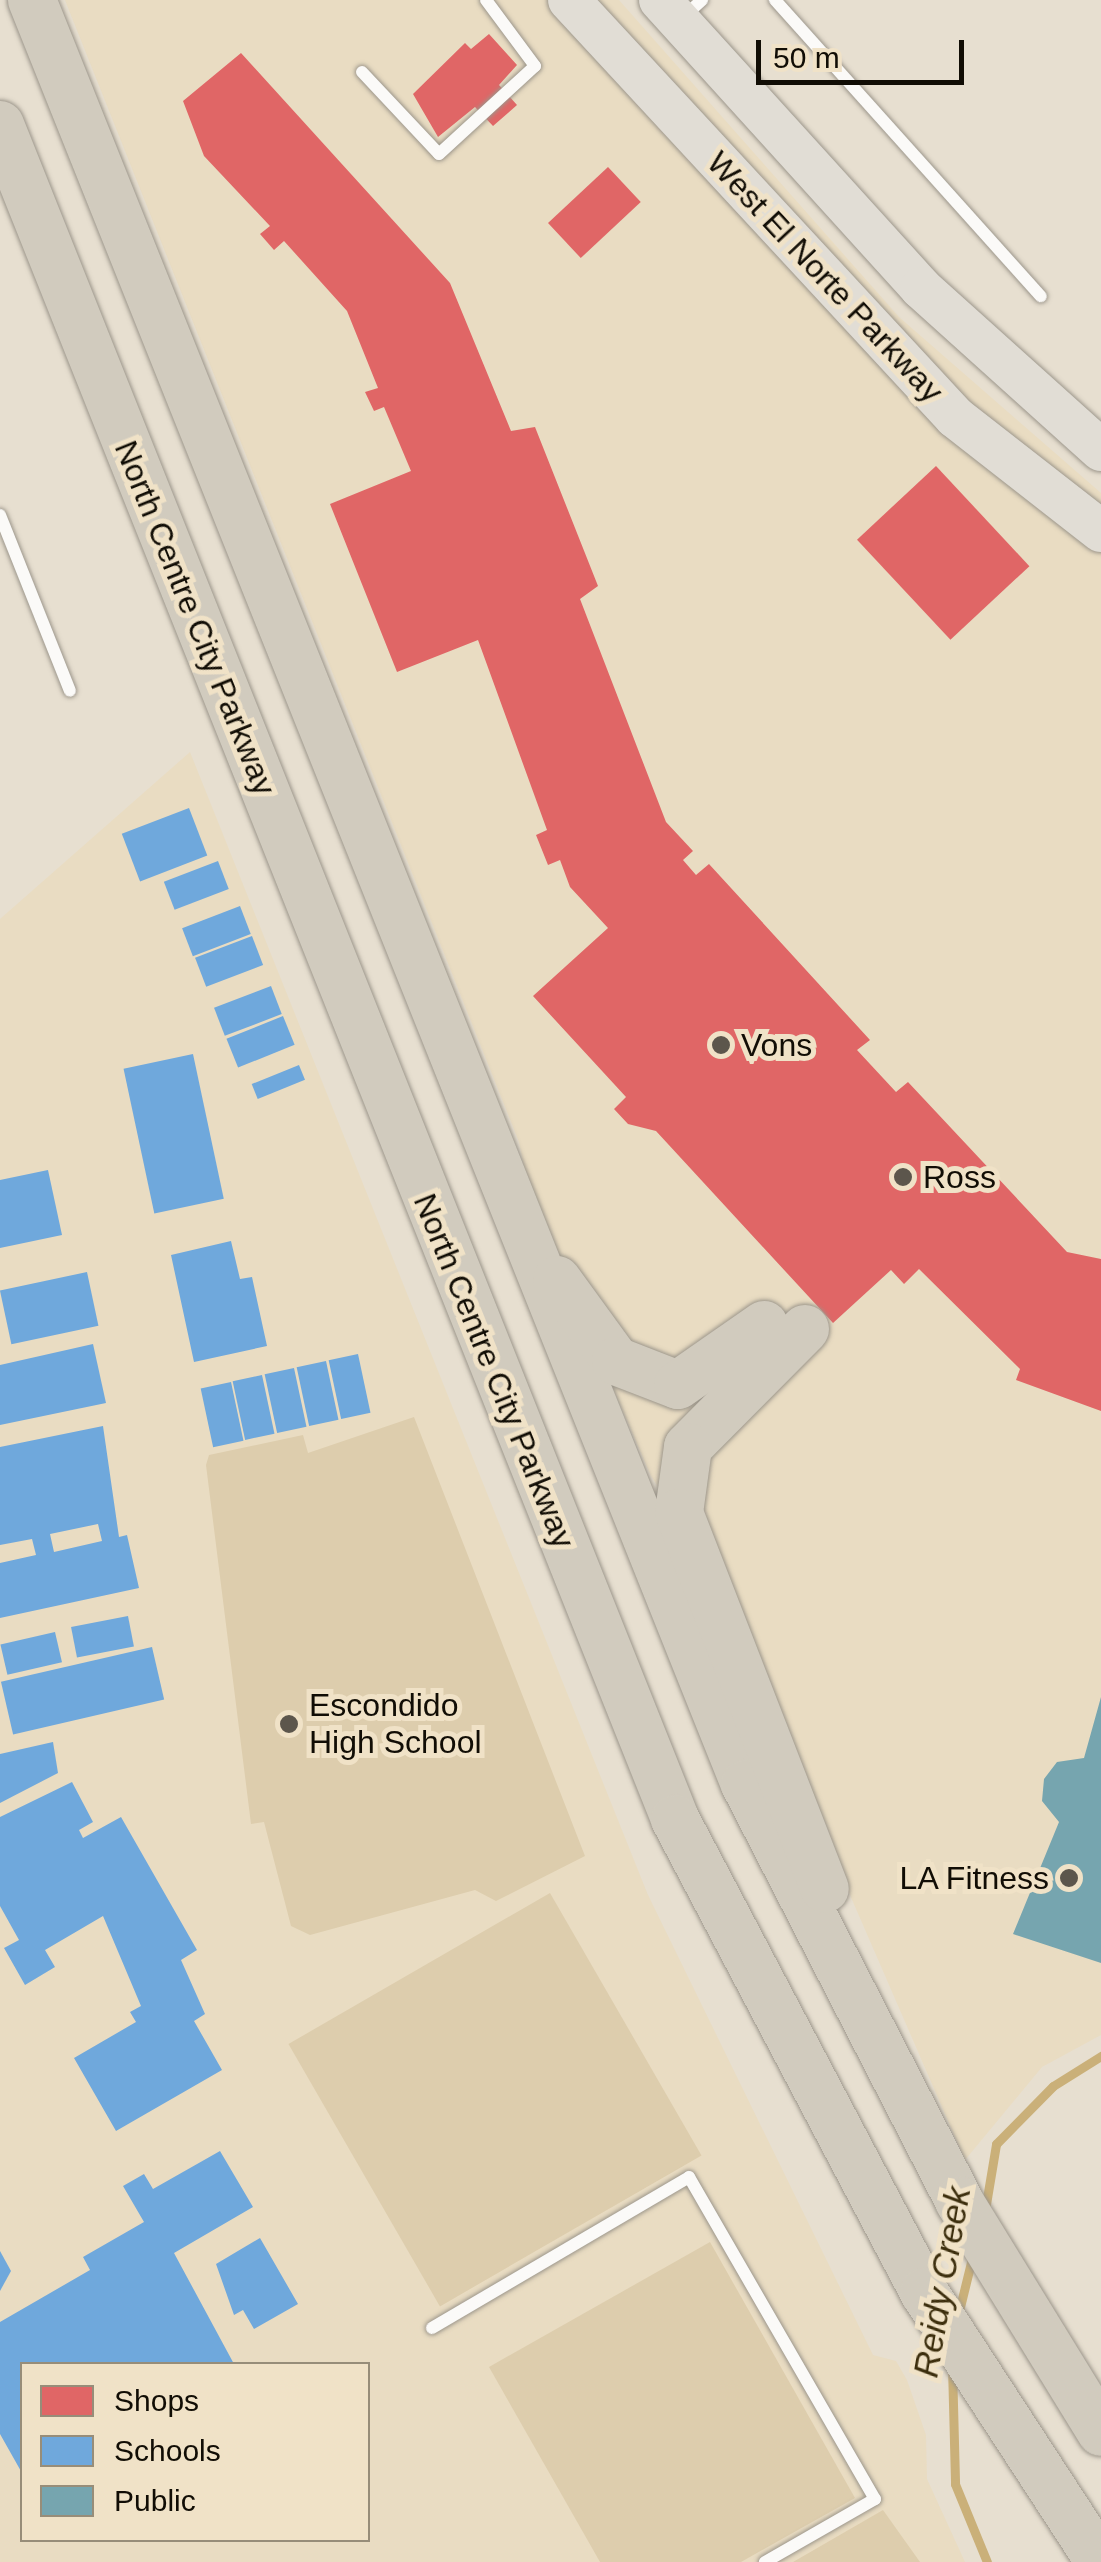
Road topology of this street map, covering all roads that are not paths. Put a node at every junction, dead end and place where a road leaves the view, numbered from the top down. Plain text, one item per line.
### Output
1 (32, 0) edge
2 (486, 0) edge
3 (569, 0) edge
4 (776, 0) edge
5 (680, 7) edge
6 (362, 72) dead end
7 (0, 125) edge
8 (1041, 296) dead end
9 (1101, 450) edge
10 (0, 515) edge
11 (1101, 531) edge
12 (70, 691) dead end
13 (513, 1218) junction
14 (847, 1995) junction
15 (432, 2328) dead end
16 (1101, 2432) edge
17 (765, 2562) edge
18 (1100, 2562) edge

1 - 13 highway
2 - 6 lane
3 - 11 main road, West El Norte Parkway
4 - 8 lane
5 - 9 main road, West El Norte Parkway
7 - 18 highway, North Centre City Parkway
10 - 12 lane
13 - 14 highway
13 - 14 highway
14 - 16 highway
15 - 17 lane

